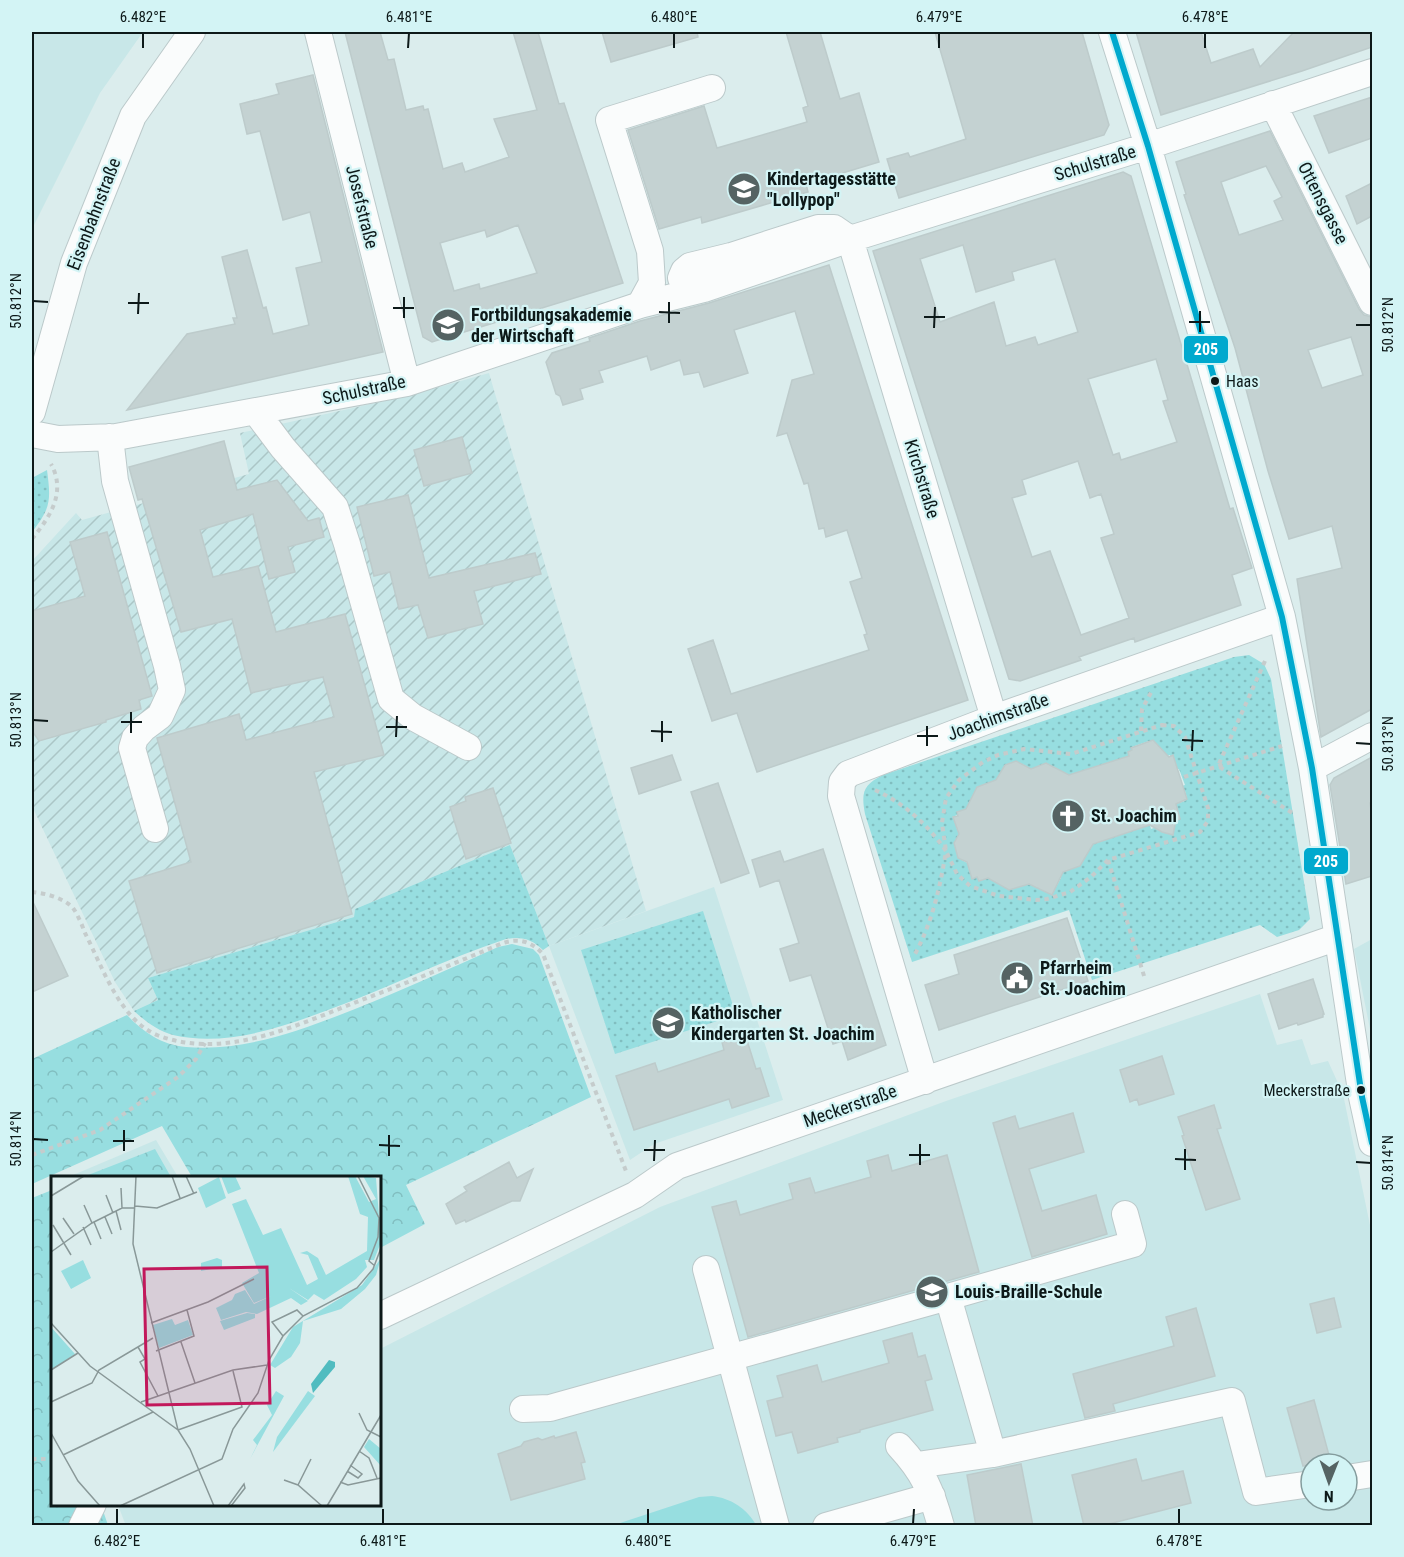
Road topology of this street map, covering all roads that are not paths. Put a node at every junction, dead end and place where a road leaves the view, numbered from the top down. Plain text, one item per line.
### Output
1 (192, 32) edge
2 (318, 32) edge
3 (1112, 32) edge
4 (1372, 72) edge
5 (711, 88) dead end
6 (1273, 104) junction
7 (1148, 146) junction
8 (850, 240) junction
9 (1372, 302) edge
10 (640, 304) junction
11 (407, 382) junction
12 (32, 412) edge
13 (256, 412) junction
14 (32, 434) edge
15 (110, 437) junction
16 (1282, 619) junction
17 (994, 718) junction
18 (1372, 736) edge
19 (468, 747) dead end
20 (1312, 768) junction
21 (155, 829) dead end
22 (1338, 937) junction
23 (925, 1081) junction
24 (1372, 1143) edge
25 (1125, 1214) dead end
26 (706, 1269) dead end
27 (948, 1297) junction
28 (381, 1316) edge
29 (730, 1357) junction
30 (523, 1409) dead end
31 (898, 1446) dead end
32 (993, 1454) junction
33 (917, 1465) junction
34 (1299, 1486) edge
35 (932, 1496) junction
36 (92, 1506) edge
37 (82, 1526) edge
38 (776, 1526) edge
39 (826, 1526) edge
40 (940, 1526) edge

1 - 12 street, Eisenbahnstraße
2 - 11 street, Josefstraße
3 - 7 street
4 - 6 street, Schulstraße
5 - 10 street
6 - 7 street, Schulstraße
6 - 9 street, Ottensgasse
7 - 8 street, Schulstraße
7 - 16 street
8 - 10 street, Schulstraße
8 - 17 street, Kirchstraße
10 - 11 street, Schulstraße
11 - 13 street, Schulstraße
13 - 15 street, Schulstraße
13 - 19 street
14 - 15 street, Schulstraße
15 - 21 street
16 - 17 street, Joachimstraße
16 - 20 street
17 - 23 street, Joachimstraße
18 - 20 street
20 - 22 street
22 - 23 street, Meckerstraße
22 - 24 street
23 - 28 street, Meckerstraße
25 - 27 street
26 - 29 street
27 - 29 street
27 - 32 street
29 - 30 street
29 - 38 street
31 - 33 street
32 - 33 street
32 - 34 street
33 - 35 street
35 - 39 street
35 - 40 street
36 - 37 street

